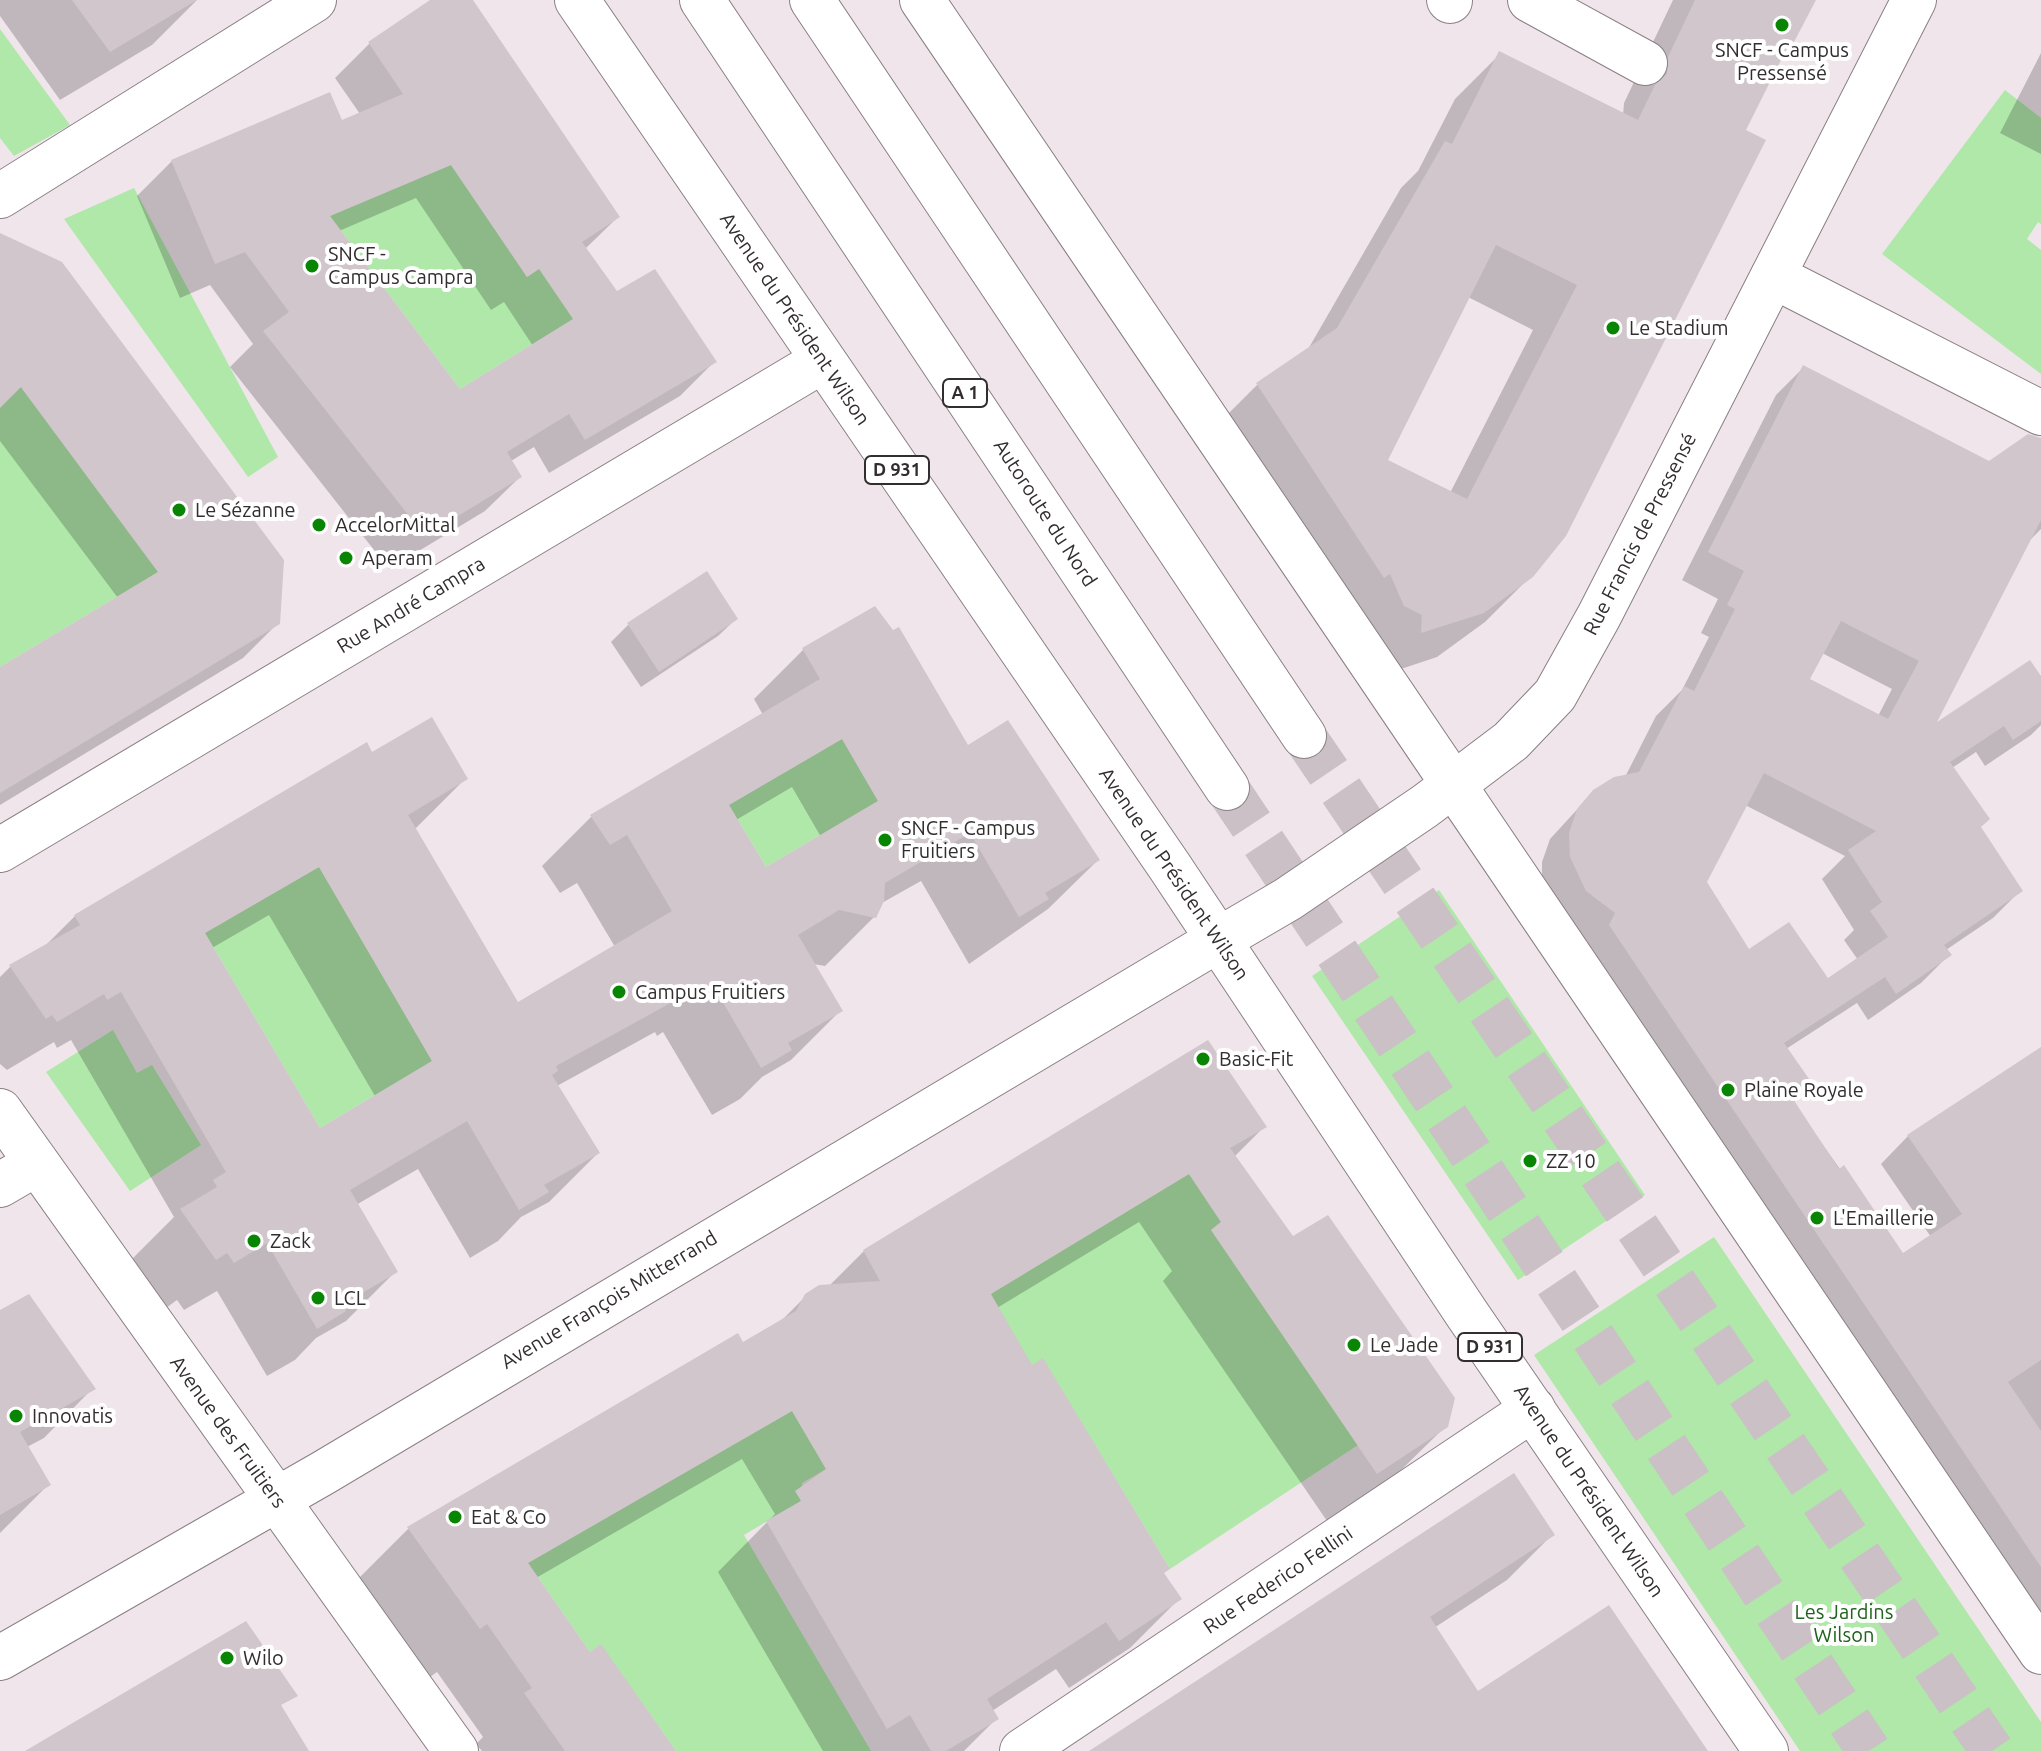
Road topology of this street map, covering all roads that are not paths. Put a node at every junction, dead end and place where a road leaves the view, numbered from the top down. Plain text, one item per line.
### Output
1 (314, 0) edge
2 (577, 0) edge
3 (702, 0) edge
4 (812, 0) edge
5 (922, 0) edge
6 (1530, 0) edge
7 (1914, 0) edge
8 (1645, 63) dead end
9 (0, 196) edge
10 (1773, 276) junction
11 (822, 361) junction
12 (2041, 413) edge
13 (1304, 736) tunnel mouth
14 (1454, 784) junction
15 (1227, 788) tunnel mouth
16 (0, 850) edge
17 (1218, 940) junction
18 (0, 1111) edge
19 (18, 1174) edge
20 (1533, 1409) junction
21 (277, 1500) junction
22 (2041, 1652) edge
23 (0, 1658) edge
24 (456, 1751) edge
25 (1022, 1751) edge
26 (1766, 1751) edge

1 - 9 main road
2 - 11 main road, Avenue du Président Wilson / D 931
3 - 15 main road, Autoroute du Nord / A 1
4 - 13 main road
5 - 14 main road
6 - 8 main road
7 - 10 main road, Rue Francis de Pressensé
10 - 12 main road
10 - 14 main road, Rue Francis de Pressensé
11 - 16 main road, Rue André Campra
11 - 17 main road, Avenue du Président Wilson / D 931
14 - 17 main road, Rue Francis de Pressensé
14 - 22 main road
17 - 20 main road, Avenue du Président Wilson / D 931
17 - 21 main road, Avenue François Mitterrand
18 - 19 main road, Avenue des Fruitiers
19 - 21 main road, Avenue des Fruitiers
20 - 25 main road, Rue Federico Fellini
20 - 26 main road, Avenue du Président Wilson / D 931
21 - 23 main road, Avenue François Mitterrand
21 - 24 main road, Avenue des Fruitiers

